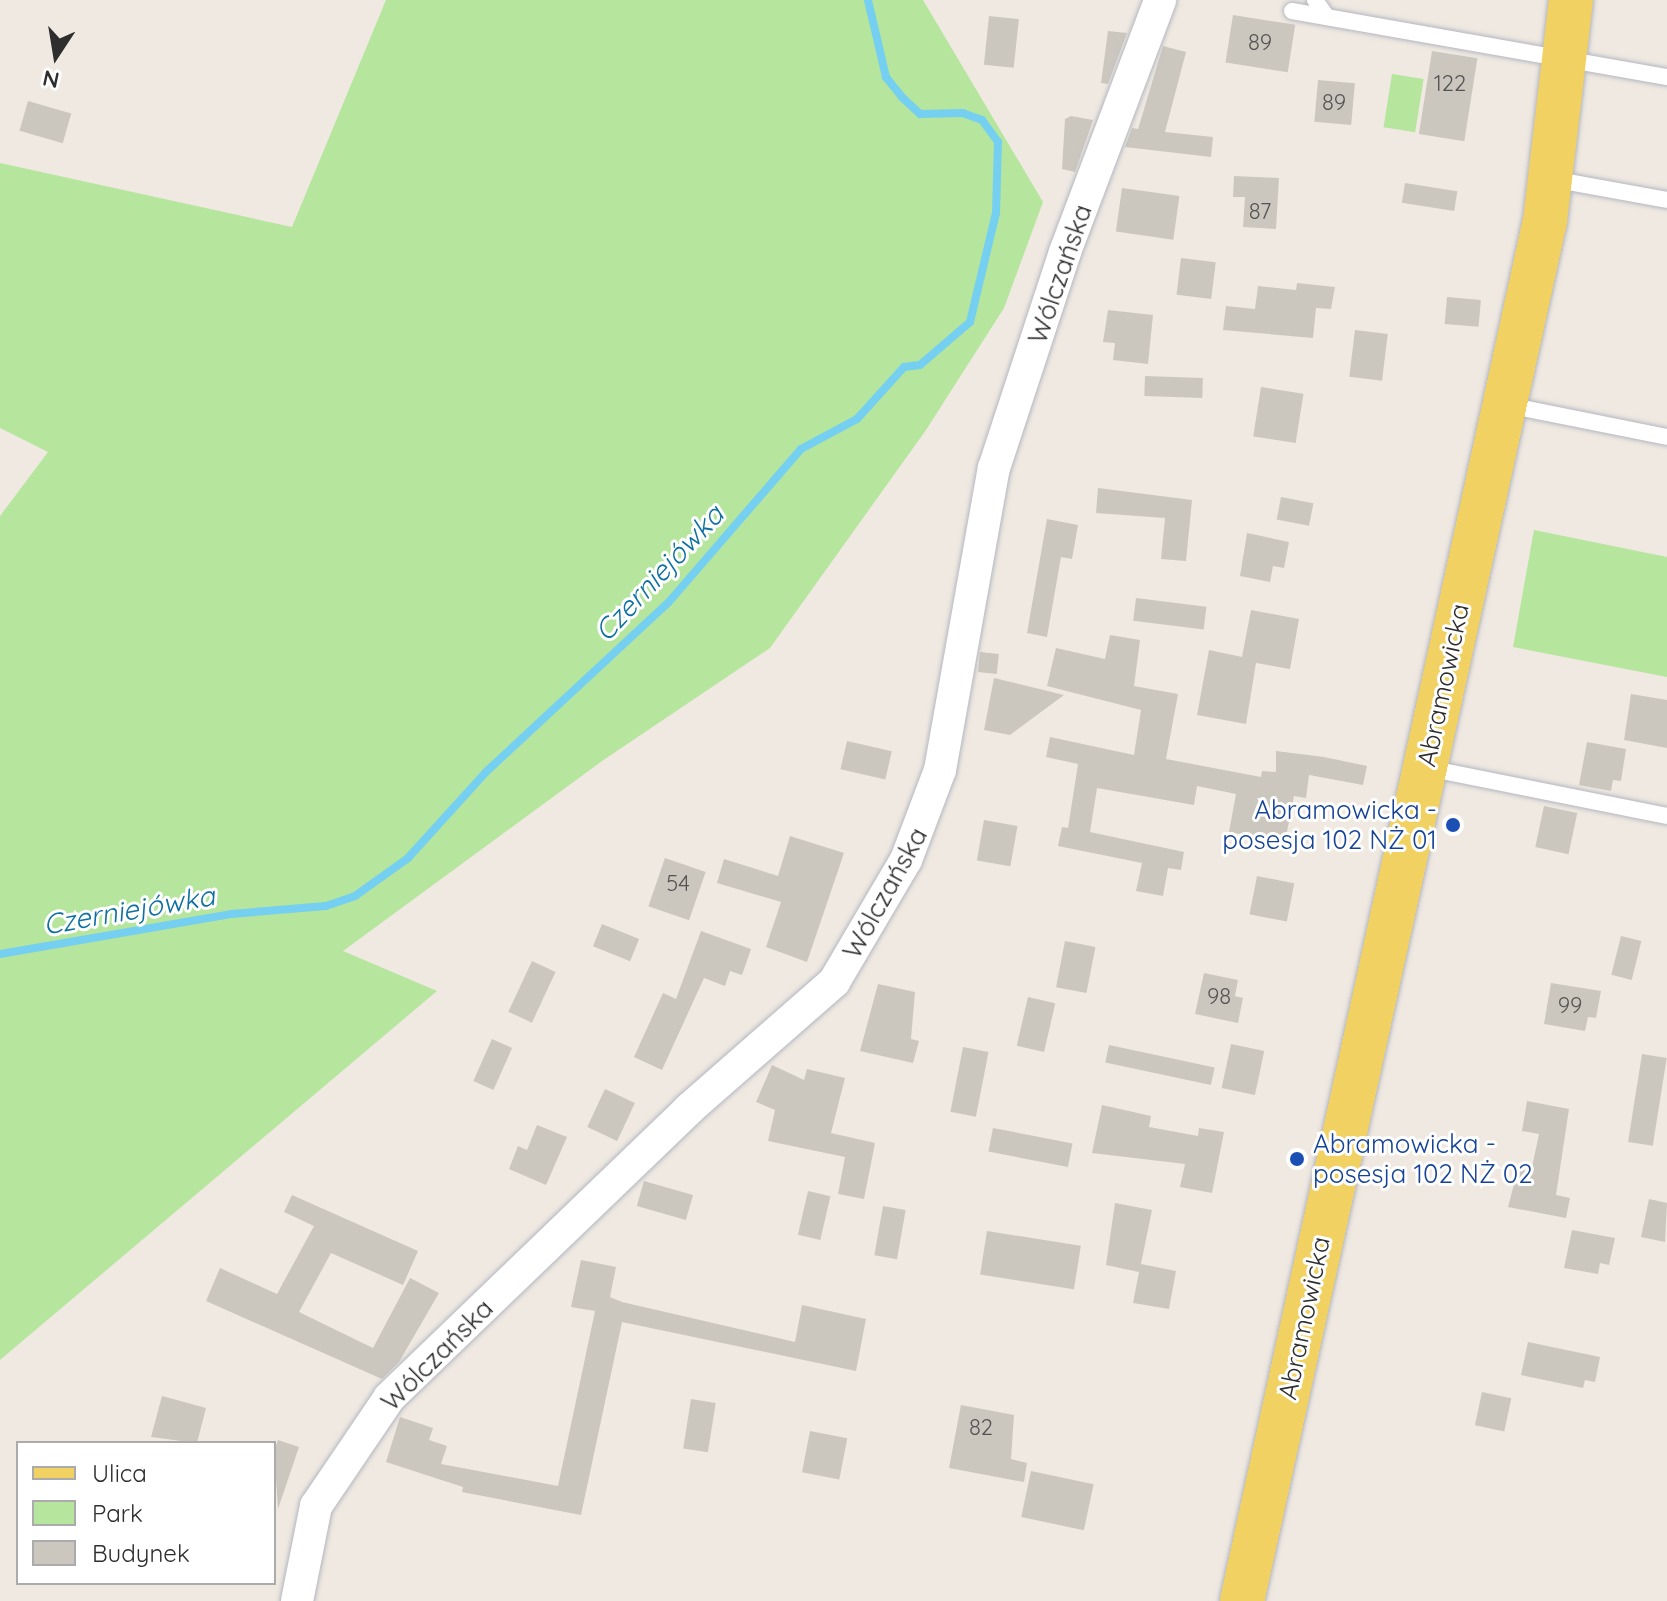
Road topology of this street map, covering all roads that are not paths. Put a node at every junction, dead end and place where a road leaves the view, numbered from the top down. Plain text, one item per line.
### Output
1 (1160, 0) edge
2 (1315, 0) edge
3 (1571, 0) edge
4 (1292, 11) dead end
5 (1327, 17) junction
6 (1567, 58) junction
7 (1667, 77) edge
8 (1552, 179) junction
9 (1667, 200) edge
10 (1506, 405) junction
11 (1667, 437) edge
12 (1425, 768) junction
13 (1667, 816) edge
14 (297, 1601) edge
15 (1242, 1601) edge

1 - 14 street, Wólczańska
2 - 5 lane
3 - 6 main road, Abramowicka
4 - 5 lane
5 - 6 lane
6 - 7 lane
6 - 8 main road, Abramowicka
8 - 9 lane
8 - 10 main road, Abramowicka
10 - 11 lane
10 - 12 main road, Abramowicka
12 - 13 lane
12 - 15 main road, Abramowicka

